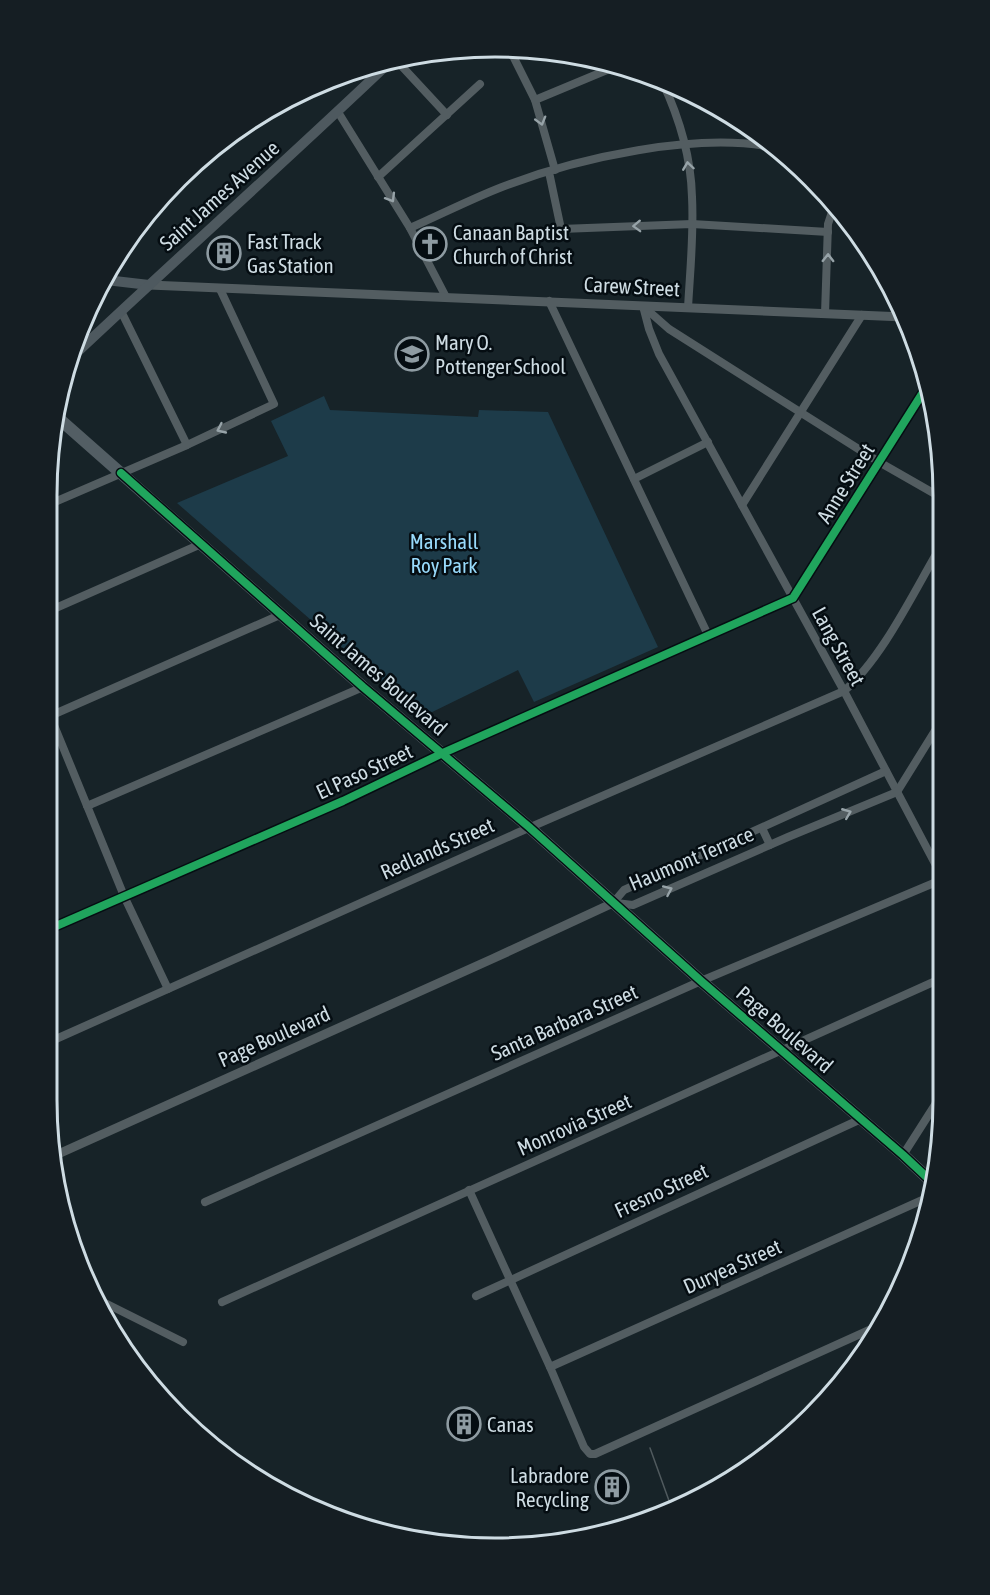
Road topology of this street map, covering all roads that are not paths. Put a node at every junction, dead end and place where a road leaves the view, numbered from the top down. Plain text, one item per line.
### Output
1 (514, 58) edge
2 (402, 67) edge
3 (604, 71) edge
4 (379, 73) edge
5 (480, 84) dead end
6 (668, 92) edge
7 (535, 100) junction
8 (338, 112) junction
9 (447, 115) junction
10 (685, 144) junction
11 (758, 145) edge
12 (552, 171) junction
13 (378, 177) junction
14 (830, 214) edge
15 (692, 224) junction
16 (410, 228) junction
17 (828, 232) junction
18 (113, 281) edge
19 (149, 285) junction
20 (220, 289) junction
21 (446, 297) junction
22 (549, 301) junction
23 (643, 306) junction
24 (688, 308) junction
25 (121, 311) junction
26 (825, 314) junction
27 (862, 315) junction
28 (895, 317) edge
29 (83, 347) edge
30 (921, 395) edge
31 (801, 412) junction
32 (63, 422) edge
33 (708, 442) junction
34 (187, 445) junction
35 (879, 462) junction
36 (121, 473) junction
37 (634, 479) junction
38 (933, 493) edge
39 (57, 501) edge
40 (742, 505) junction
41 (201, 544) junction
42 (933, 559) edge
43 (793, 598) junction
44 (57, 607) edge
45 (282, 614) junction
46 (708, 635) junction
47 (363, 687) junction
48 (844, 691) junction
49 (57, 711) edge
50 (57, 733) edge
51 (933, 734) edge
52 (443, 753) junction
53 (886, 771) junction
54 (897, 792) junction
55 (87, 806) junction
56 (529, 827) junction
57 (762, 828) junction
58 (770, 845) junction
59 (933, 860) edge
60 (933, 883) edge
61 (124, 896) junction
62 (613, 903) junction
63 (57, 926) edge
64 (701, 981) junction
65 (933, 982) edge
66 (168, 990) junction
67 (57, 1040) edge
68 (782, 1050) junction
69 (933, 1108) edge
70 (861, 1119) junction
71 (61, 1153) edge
72 (903, 1155) junction
73 (926, 1177) edge
74 (469, 1190) junction
75 (921, 1201) edge
76 (205, 1202) dead end
77 (510, 1279) junction
78 (476, 1296) dead end
79 (222, 1302) dead end
80 (108, 1304) edge
81 (866, 1331) edge
82 (183, 1342) dead end
83 (550, 1367) junction

1 - 7 street
2 - 9 street
3 - 7 street
4 - 8 main road, Saint James Avenue
5 - 9 street
6 - 10 street
7 -> 12 street
8 - 13 street
8 - 19 main road, Saint James Avenue
9 - 13 street
10 - 11 street
10 - 12 street
15 -> 10 street
15 -> 12 street
12 - 16 street
13 -> 16 street
14 - 17 street
15 - 17 street
15 - 24 street
16 - 21 street
26 -> 17 street
18 - 19 main road, Carew Street
19 - 20 street, Carew Street
19 - 25 main road, Saint James Avenue
20 - 21 street, Carew Street
20 -> 34 street
21 - 22 street, Carew Street
22 - 23 street, Carew Street
22 - 37 street
23 - 24 street, Carew Street
23 - 31 street
23 - 33 street, Lang Street
24 - 26 street, Carew Street
25 - 29 main road, Saint James Avenue
25 - 34 street
26 - 27 street, Carew Street
27 - 28 street, Carew Street
27 - 31 street
30 - 35 street, Anne Street
31 - 35 street
31 - 40 street
32 - 36 main road, Saint James Boulevard
33 - 37 street
33 - 40 street, Lang Street
34 - 36 street
35 - 38 street
35 - 43 street, Anne Street
36 - 39 street
36 - 41 main road, Saint James Boulevard
37 - 46 street
40 - 43 street, Lang Street
41 - 44 street
41 - 45 main road, Saint James Boulevard
42 - 48 street
43 - 46 street, El Paso Street
43 - 48 street, Lang Street
45 - 47 main road, Saint James Boulevard
45 - 49 street
46 - 52 street, El Paso Street
47 - 52 main road, Saint James Boulevard
47 - 55 street
48 - 53 street, Lang Street
48 - 56 street, Redlands Street
50 - 55 street
51 - 54 street
52 - 56 main road, Saint James Boulevard
52 - 61 street, El Paso Street
53 - 54 street, Lang Street
53 - 57 street, Haumont Terrace
58 -> 54 street, Haumont Terrace
54 - 59 street, Lang Street
55 - 61 street
56 - 62 main road, Saint James Boulevard
56 - 66 street, Redlands Street
57 - 58 street
57 - 62 street, Haumont Terrace
62 -> 58 street, Haumont Terrace
60 - 64 street, Santa Barbara Street
61 - 63 street, El Paso Street
61 - 66 street
62 - 64 main road, Page Boulevard
62 - 71 street, Page Boulevard
64 - 68 main road, Page Boulevard
64 - 76 street, Santa Barbara Street
65 - 68 street, Monrovia Street
66 - 67 street, Redlands Street
68 - 70 main road, Page Boulevard
68 - 74 street, Monrovia Street
69 - 72 street
70 - 72 main road, Page Boulevard
70 - 77 street, Fresno Street
72 - 73 main road, Page Boulevard
74 - 77 street
74 - 79 street, Monrovia Street
75 - 83 street, Duryea Street
77 - 78 street, Fresno Street
77 - 83 street
80 - 82 street
81 - 83 street

